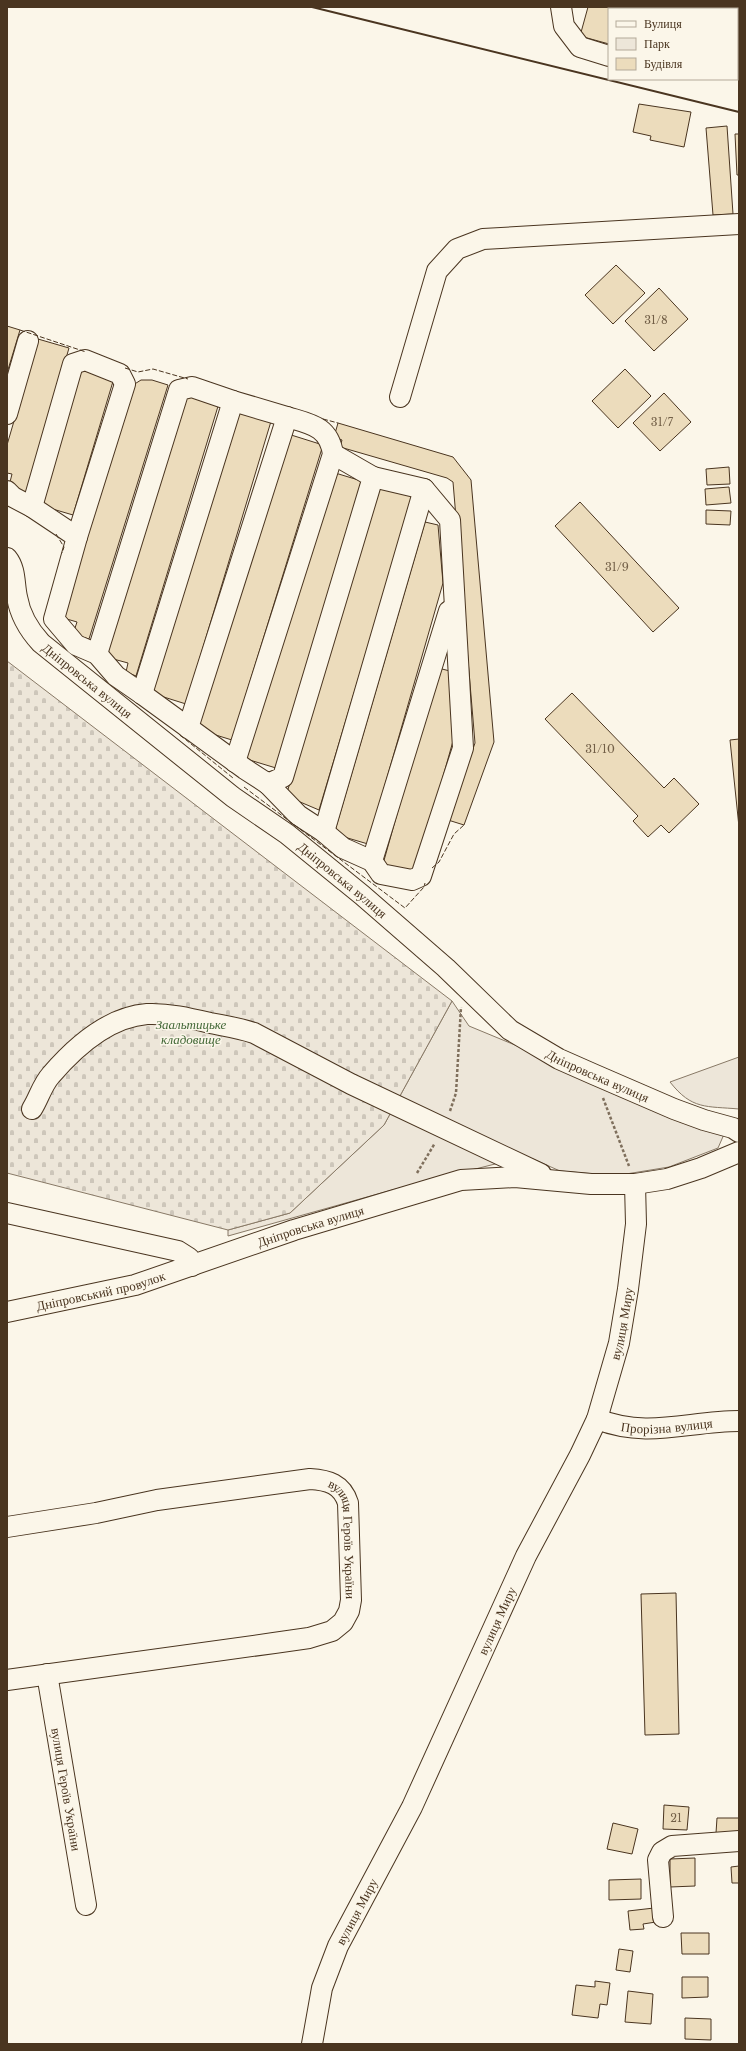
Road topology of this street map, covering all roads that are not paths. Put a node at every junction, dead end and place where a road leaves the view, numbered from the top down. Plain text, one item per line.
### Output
1 (561, 7) edge
2 (608, 56) edge
3 (739, 224) edge
4 (28, 341) dead end
5 (400, 398) dead end
6 (233, 401) junction
7 (7, 414) edge
8 (287, 417) junction
9 (333, 454) junction
10 (373, 477) junction
11 (424, 489) junction
12 (7, 491) edge
13 (32, 507) junction
14 (77, 536) junction
15 (7, 558) edge
16 (453, 599) junction
17 (97, 654) junction
18 (142, 694) junction
19 (188, 728) junction
20 (240, 766) junction
21 (268, 784) junction
22 (233, 797) junction
23 (324, 832) junction
24 (372, 861) junction
25 (32, 1109) dead end
26 (739, 1132) edge
27 (739, 1152) edge
28 (553, 1180) junction
29 (635, 1184) junction
30 (7, 1213) edge
31 (192, 1266) junction
32 (7, 1312) edge
33 (597, 1419) junction
34 (739, 1421) edge
35 (7, 1527) edge
36 (47, 1674) junction
37 (7, 1680) edge
38 (739, 1840) edge
39 (86, 1905) dead end
40 (663, 1917) dead end
41 (312, 2044) edge

1 - 2 street
3 - 5 street
4 - 7 street
6 - 8 street
6 - 17 street
6 - 18 street
8 - 9 street
8 - 19 street
9 - 10 street
9 - 20 street
10 - 11 street
10 - 21 street
11 - 16 street
11 - 23 street
12 - 13 street
13 - 14 street
13 - 14 street
14 - 17 street
15 - 22 street, Дніпровська вулиця
16 - 24 street
16 - 24 street
17 - 18 street
18 - 19 street
19 - 20 street
20 - 21 street
20 - 22 street
21 - 23 street
22 - 26 street, Дніпровська вулиця
23 - 24 street
25 - 28 street
27 - 29 street, Дніпровська вулиця
28 - 29 street, Дніпровська вулиця
28 - 31 street, Дніпровська вулиця
29 - 33 street, вулиця Миру
30 - 31 street
31 - 32 street, Дніпровський провулок
33 - 34 street, Прорізна вулиця
33 - 41 street, вулиця Миру
35 - 36 street, вулиця Героїв України
36 - 37 street, вулиця Героїв України
36 - 39 street, вулиця Героїв України
38 - 40 street

